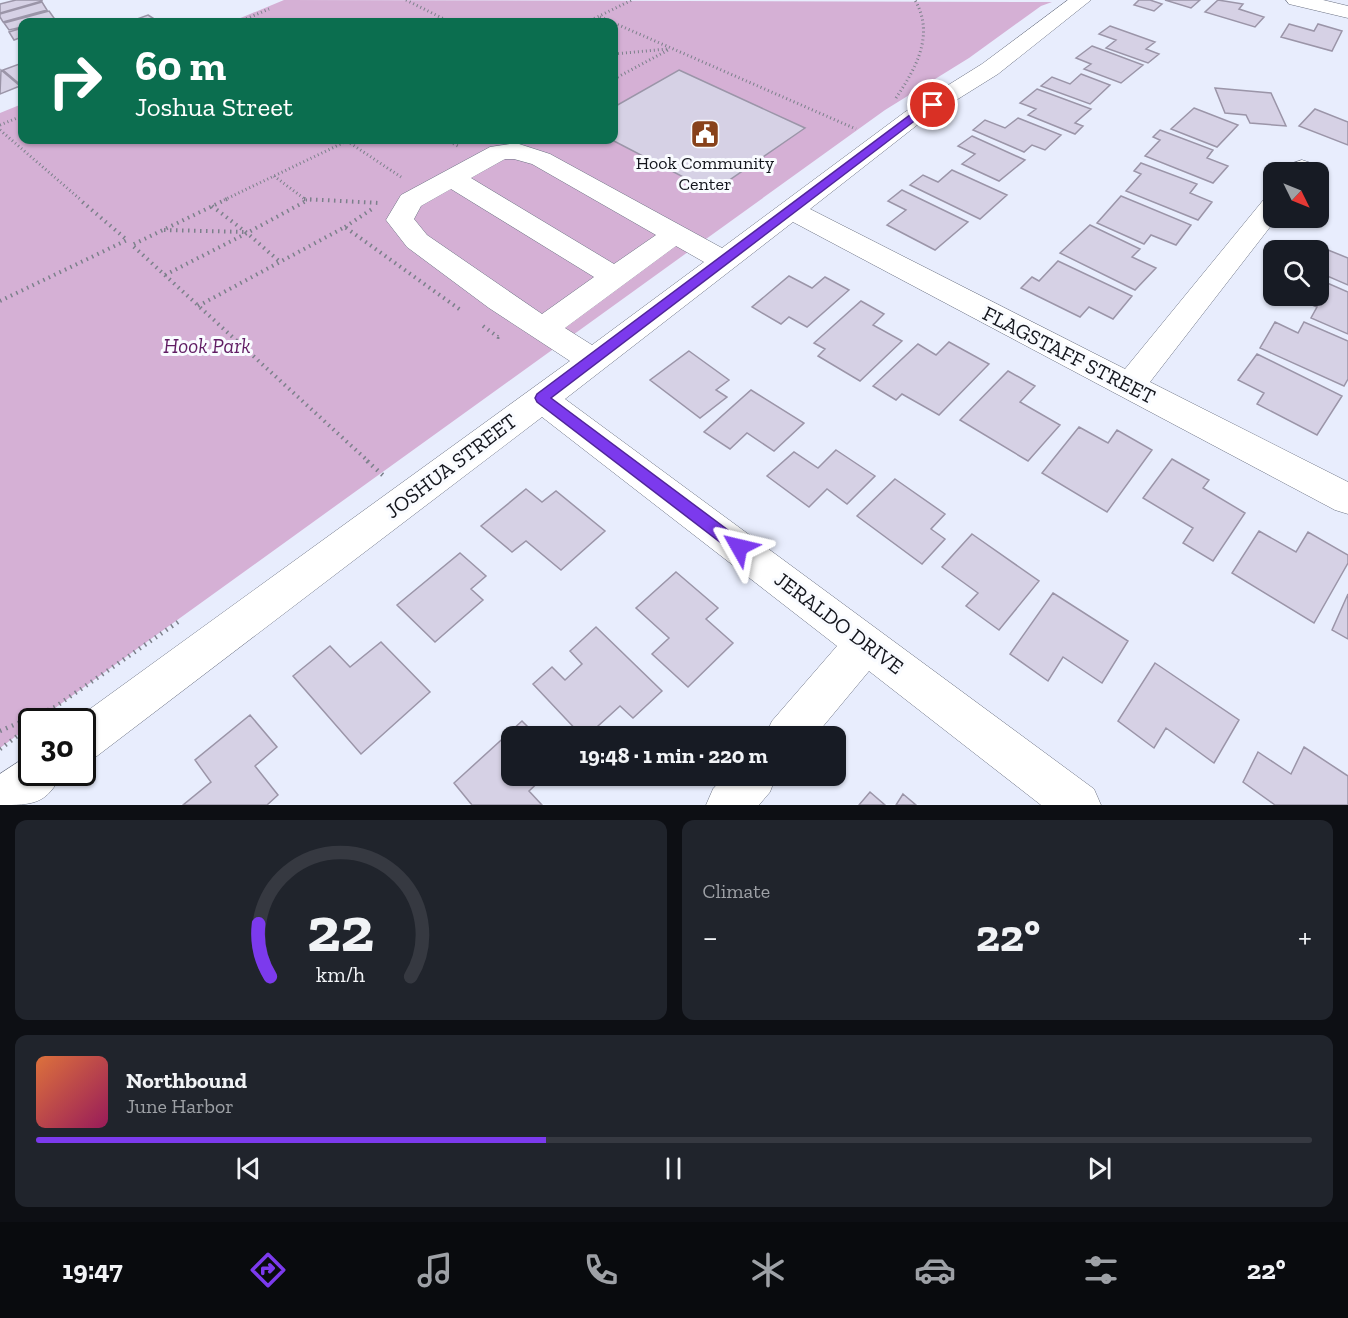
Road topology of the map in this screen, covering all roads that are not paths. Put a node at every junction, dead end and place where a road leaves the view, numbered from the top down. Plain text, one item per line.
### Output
1 (1081, 0) edge
2 (1296, 0) edge
3 (1348, 12) edge
4 (452, 178) junction
5 (791, 210) junction
6 (1263, 218) edge
7 (675, 234) junction
8 (724, 261) junction
9 (615, 277) junction
10 (544, 328) junction
11 (593, 361) junction
12 (1129, 386) junction
13 (542, 398) junction
14 (1348, 499) edge
15 (866, 643) junction
16 (795, 726) edge
17 (96, 731) edge
18 (21, 786) edge
19 (745, 786) edge
20 (0, 802) edge
21 (729, 805) edge
22 (1078, 805) edge

1 - 5 street, JOSHUA STREET
2 - 3 street
4 - 7 street
4 - 9 street
4 - 10 street
5 - 8 street, JOSHUA STREET
5 - 12 street, FLAGSTAFF STREET
6 - 12 street
7 - 8 street
7 - 9 street
8 - 11 street, JOSHUA STREET
9 - 10 street
10 - 11 street
11 - 13 street, JOSHUA STREET
12 - 14 street, FLAGSTAFF STREET
13 - 15 street, JERALDO DRIVE
13 - 17 street, JOSHUA STREET
15 - 16 street
15 - 22 street, JERALDO DRIVE
18 - 20 street
19 - 21 street

